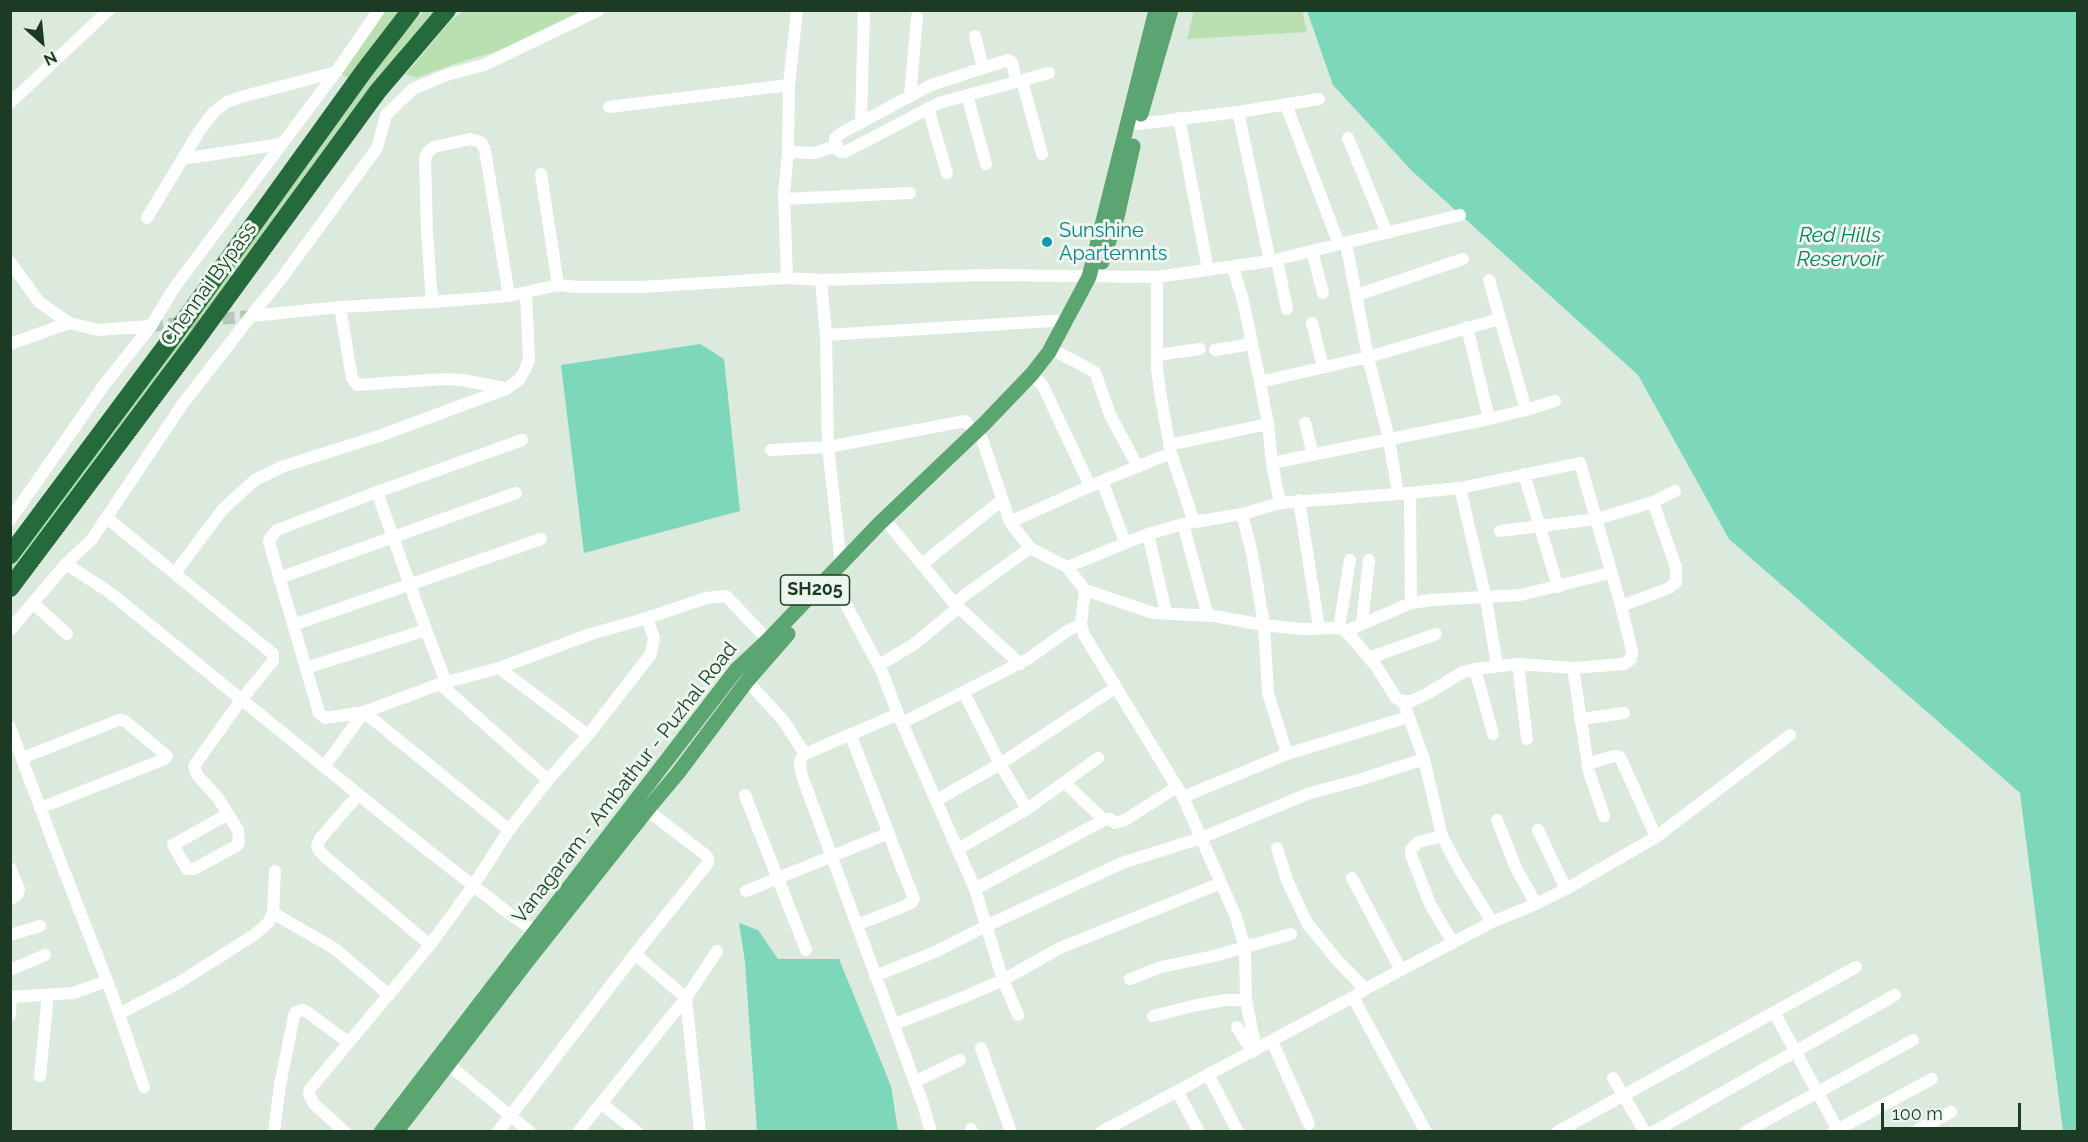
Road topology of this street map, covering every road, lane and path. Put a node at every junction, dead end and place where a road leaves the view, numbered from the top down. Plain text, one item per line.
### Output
1 (109, 10) edge
2 (379, 10) edge
3 (411, 10) edge
4 (447, 10) edge
5 (599, 10) edge
6 (797, 10) edge
7 (864, 10) edge
8 (1156, 10) edge
9 (1171, 10) edge
10 (916, 17) dead end
11 (975, 36) dead end
12 (983, 68) junction
13 (336, 72) junction
14 (1048, 73) dead end
15 (1019, 81) junction
16 (789, 85) junction
17 (967, 95) junction
18 (910, 96) junction
19 (1319, 99) dead end
20 (10, 103) edge
21 (1286, 105) junction
22 (609, 107) dead end
23 (928, 108) junction
24 (1238, 112) junction
25 (1179, 118) junction
26 (861, 123) junction
27 (1138, 124) junction
28 (1348, 138) dead end
29 (281, 144) junction
30 (837, 146) junction
31 (788, 152) junction
32 (1042, 154) dead end
33 (182, 159) junction
34 (986, 164) dead end
35 (947, 173) dead end
36 (541, 174) dead end
37 (1118, 186) junction
38 (910, 193) dead end
39 (784, 199) junction
40 (1460, 215) dead end
41 (147, 218) dead end
42 (1387, 233) junction
43 (1343, 244) junction
44 (1312, 251) junction
45 (1463, 259) dead end
46 (1273, 261) junction
47 (10, 262) edge
48 (1233, 268) junction
49 (1208, 270) junction
50 (1093, 277) junction
51 (1157, 277) junction
52 (787, 278) junction
53 (821, 280) junction
54 (1489, 280) dead end
55 (558, 285) junction
56 (526, 293) junction
57 (1323, 293) dead end
58 (1357, 294) junction
59 (509, 296) junction
60 (432, 302) junction
61 (340, 307) junction
62 (1287, 309) dead end
63 (251, 315) junction
64 (1499, 319) junction
65 (1068, 320) junction
66 (69, 323) junction
67 (1312, 323) dead end
68 (151, 326) junction
69 (1467, 327) junction
70 (826, 335) junction
71 (10, 344) edge
72 (1252, 344) junction
73 (1200, 349) dead end
74 (1215, 350) dead end
75 (1059, 353) junction
76 (1157, 355) junction
77 (1368, 357) junction
78 (1323, 368) junction
79 (1035, 377) junction
80 (1260, 382) junction
81 (506, 388) junction
82 (1555, 401) dead end
83 (1526, 410) junction
84 (1489, 419) junction
85 (1268, 423) junction
86 (1305, 423) dead end
87 (979, 436) junction
88 (1389, 439) junction
89 (522, 440) dead end
90 (828, 447) junction
91 (1170, 449) junction
92 (771, 450) dead end
93 (1312, 455) junction
94 (1272, 463) junction
95 (1138, 466) junction
96 (1524, 474) junction
97 (1096, 483) junction
98 (1460, 488) junction
99 (1675, 491) dead end
100 (377, 492) junction
101 (516, 493) dead end
102 (1404, 494) junction
103 (1002, 500) junction
104 (1299, 500) junction
105 (1280, 502) junction
106 (1653, 502) junction
107 (1242, 514) junction
108 (107, 519) junction
109 (1597, 519) junction
110 (10, 520) edge
111 (1010, 522) junction
112 (1189, 523) junction
113 (1541, 526) junction
114 (891, 527) junction
115 (1500, 531) dead end
116 (1148, 534) junction
117 (395, 538) junction
118 (541, 539) dead end
119 (1125, 542) junction
120 (1030, 548) junction
121 (10, 555) edge
122 (1350, 560) dead end
123 (1369, 560) dead end
124 (841, 563) junction
125 (66, 564) junction
126 (922, 564) junction
127 (1067, 567) junction
128 (175, 573) junction
129 (1610, 573) junction
130 (279, 578) junction
131 (829, 580) junction
132 (410, 584) junction
133 (1558, 587) junction
134 (10, 588) edge
135 (1084, 590) junction
136 (1486, 598) junction
137 (33, 603) junction
138 (1411, 603) junction
139 (956, 605) junction
140 (1621, 606) junction
141 (1166, 612) junction
142 (1208, 616) junction
143 (647, 618) junction
144 (1081, 624) junction
145 (1362, 624) junction
146 (293, 625) junction
147 (1264, 625) junction
148 (1318, 628) junction
149 (10, 630) edge
150 (426, 630) junction
151 (1342, 630) junction
152 (67, 634) dead end
153 (1436, 634) dead end
154 (768, 640) junction
155 (1369, 658) junction
156 (1020, 663) junction
157 (879, 664) junction
158 (1518, 664) junction
159 (1497, 665) junction
160 (306, 668) junction
161 (499, 668) junction
162 (1573, 668) junction
163 (1475, 669) junction
164 (747, 681) junction
165 (443, 683) junction
166 (1115, 688) junction
167 (963, 693) junction
168 (241, 700) junction
169 (1403, 701) junction
170 (364, 712) junction
171 (1624, 712) dead end
172 (1408, 717) junction
173 (900, 718) junction
174 (1580, 718) junction
175 (10, 727) edge
176 (1493, 734) dead end
177 (588, 735) junction
178 (1790, 735) dead end
179 (850, 736) junction
180 (1527, 739) dead end
181 (805, 754) junction
182 (1287, 754) junction
183 (22, 758) junction
184 (1098, 758) dead end
185 (1424, 759) junction
186 (1000, 764) junction
187 (1587, 764) junction
188 (324, 767) junction
189 (548, 780) junction
190 (1065, 783) junction
191 (1180, 792) junction
192 (358, 795) junction
193 (745, 795) dead end
194 (937, 800) junction
195 (40, 808) junction
196 (1027, 808) junction
197 (647, 810) junction
198 (228, 814) junction
199 (1604, 816) dead end
200 (1104, 820) junction
201 (1497, 820) dead end
202 (508, 830) junction
203 (1538, 830) dead end
204 (889, 833) junction
205 (1442, 836) junction
206 (1656, 837) junction
207 (1201, 838) junction
208 (1277, 848) dead end
209 (958, 849) junction
210 (832, 857) junction
211 (10, 868) edge
212 (275, 871) dead end
213 (778, 877) junction
214 (1352, 878) dead end
215 (1221, 883) junction
216 (473, 886) junction
217 (975, 889) junction
218 (1566, 889) junction
219 (746, 891) dead end
220 (10, 899) edge
221 (1536, 904) junction
222 (273, 914) junction
223 (1492, 922) junction
224 (857, 925) junction
225 (40, 926) dead end
226 (986, 926) junction
227 (10, 934) edge
228 (1291, 934) dead end
229 (540, 935) junction
230 (1453, 943) junction
231 (430, 945) junction
232 (1245, 948) junction
233 (806, 950) dead end
234 (717, 951) dead end
235 (635, 954) junction
236 (45, 955) dead end
237 (1856, 967) dead end
238 (10, 970) edge
239 (1401, 970) junction
240 (875, 976) junction
241 (1130, 979) dead end
242 (1003, 980) junction
243 (107, 981) junction
244 (1365, 988) junction
245 (48, 995) junction
246 (389, 995) junction
247 (1895, 995) dead end
248 (11, 997) edge
249 (1353, 997) junction
250 (686, 998) junction
251 (1246, 1000) junction
252 (1773, 1012) junction
253 (119, 1014) junction
254 (10, 1015) edge
255 (1018, 1015) dead end
256 (1153, 1016) dead end
257 (895, 1024) junction
258 (1237, 1027) dead end
259 (1912, 1040) dead end
260 (1272, 1041) junction
261 (348, 1042) junction
262 (981, 1048) dead end
263 (1254, 1051) junction
264 (1796, 1051) junction
265 (443, 1060) junction
266 (960, 1060) dead end
267 (1208, 1074) junction
268 (40, 1076) dead end
269 (1613, 1078) dead end
270 (1932, 1079) dead end
271 (914, 1082) junction
272 (144, 1087) dead end
273 (1177, 1090) junction
274 (1816, 1091) junction
275 (1624, 1095) junction
276 (601, 1103) junction
277 (1951, 1112) dead end
278 (511, 1115) junction
279 (1308, 1124) dead end
280 (1421, 1128) edge
281 (274, 1131) edge
282 (345, 1131) edge
283 (381, 1131) edge
284 (396, 1131) edge
285 (498, 1131) edge
286 (530, 1131) edge
287 (578, 1131) edge
288 (637, 1131) edge
289 (700, 1131) edge
290 (931, 1131) edge
291 (1011, 1131) edge
292 (1101, 1131) edge
293 (1199, 1131) edge
294 (1238, 1131) edge
295 (1557, 1131) edge
296 (1645, 1131) edge
297 (1653, 1131) edge
298 (1745, 1131) edge
299 (1837, 1131) edge
300 (1914, 1131) edge

1 - 20 street
2 - 13 street
3 - 121 highway, Chennai Bypass
4 - 134 highway, Chennai Bypass
5 - 63 street
6 - 16 street
7 - 26 street
8 - 37 main road, Vanagaram - Ambathur - Puzhal Road / SH205
9 - 27 main road
10 - 18 street
11 - 12 street
12 - 15 street
12 - 18 street
13 - 29 street
13 - 33 street
14 - 15 street
15 - 17 street
15 - 32 street
16 - 22 street
16 - 31 street
17 - 23 street
17 - 34 street
18 - 26 street
19 - 21 street
21 - 24 street
21 - 43 street
23 - 30 street
23 - 35 street
24 - 25 street
24 - 46 street
25 - 27 street
25 - 49 street
26 - 30 street
27 - 37 main road
28 - 42 street
29 - 33 street
29 - 68 street
30 - 31 street
31 - 39 street
33 - 41 street
36 - 55 street
37 - 50 main road, Vanagaram - Ambathur - Puzhal Road / SH205
38 - 39 street
39 - 52 street
40 - 42 street
42 - 43 street
43 - 44 street
43 - 58 street
44 - 46 street
44 - 57 street
45 - 58 street
46 - 48 street
46 - 62 street
47 - 66 street
48 - 49 street
48 - 72 street
49 - 51 street
50 - 51 street
50 - 53 street
50 - 65 main road, Vanagaram - Ambathur - Puzhal Road / SH205
50 - 75 main road
51 - 76 street
52 - 53 street
52 - 55 street
53 - 70 street
54 - 64 street
55 - 56 street
56 - 59 street
56 - 81 street
58 - 77 street
59 - 60 street
59 - 60 street
60 - 61 street
61 - 63 street
61 - 81 street
63 - 108 street
64 - 69 street
64 - 83 street
65 - 70 street
65 - 79 main road, Vanagaram - Ambathur - Puzhal Road / SH205
66 - 68 street
66 - 71 street
67 - 78 street
68 - 110 street
69 - 77 street
69 - 84 street
70 - 90 street
72 - 74 street
72 - 80 street
73 - 76 street
75 - 79 main road
75 - 95 street
76 - 91 street
77 - 78 street
77 - 88 street
78 - 80 street
79 - 87 main road, Vanagaram - Ambathur - Puzhal Road / SH205
79 - 97 street
80 - 85 street
81 - 128 street
82 - 83 street
83 - 84 street
84 - 88 street
85 - 91 street
85 - 94 street
86 - 93 street
87 - 90 street
87 - 103 street
87 - 114 main road
87 - 124 main road, Vanagaram - Ambathur - Puzhal Road / SH205
88 - 93 street
88 - 102 street
89 - 100 street
90 - 92 street
90 - 124 street
91 - 95 street
91 - 112 street
93 - 94 street
94 - 105 street
95 - 97 street
96 - 98 street
96 - 109 street
96 - 113 street
97 - 111 street
97 - 119 street
98 - 102 street
98 - 136 street
99 - 106 street
100 - 117 street
100 - 130 street
101 - 117 street
102 - 104 street
102 - 138 street
103 - 111 street
103 - 126 street
104 - 105 street
104 - 148 street
105 - 107 street
106 - 109 street
106 - 140 street
107 - 112 street
107 - 147 street
108 - 125 street
108 - 128 street
109 - 113 street
109 - 129 street
111 - 120 street
112 - 116 street
112 - 142 street
113 - 115 street
113 - 133 street
114 - 126 street
114 - 131 main road
116 - 119 street
116 - 141 street
117 - 130 street
117 - 132 street
118 - 132 street
119 - 127 street
120 - 127 street
120 - 139 street
122 - 151 street
123 - 145 street
124 - 131 main road, Vanagaram - Ambathur - Puzhal Road / SH205
125 - 137 street
125 - 168 street
126 - 139 street
127 - 135 street
128 - 168 street
129 - 133 street
129 - 140 street
130 - 146 street
131 - 154 main road, Vanagaram - Ambathur - Puzhal Road / SH205
131 - 157 street
131 - 164 main road
132 - 146 street
132 - 150 street
133 - 136 street
135 - 141 street
135 - 144 street
136 - 138 street
136 - 159 street
137 - 149 street
137 - 152 street
138 - 145 street
139 - 156 street
139 - 157 street
140 - 162 street
141 - 142 street
142 - 147 street
143 - 154 street
143 - 161 street
143 - 177 street
144 - 156 street
144 - 166 street
145 - 151 street
146 - 160 street
147 - 148 street
147 - 182 street
148 - 151 street
150 - 160 street
150 - 165 street
151 - 155 street
153 - 155 street
154 - 229 main road, Vanagaram - Ambathur - Puzhal Road / SH205
155 - 169 street
156 - 167 street
157 - 173 street
158 - 159 street
158 - 162 street
158 - 180 street
159 - 163 street
160 - 170 street
161 - 165 street
161 - 177 street
162 - 174 street
163 - 169 street
163 - 176 street
164 - 181 street
164 - 197 main road
165 - 170 street
165 - 189 street
166 - 186 street
166 - 191 street
167 - 173 street
167 - 186 street
168 - 188 street
168 - 198 street
169 - 172 street
170 - 188 street
170 - 202 street
171 - 174 street
172 - 182 street
172 - 185 street
173 - 179 street
173 - 194 street
174 - 187 street
175 - 183 street
177 - 189 street
178 - 206 street
179 - 181 street
179 - 204 street
181 - 210 street
182 - 191 street
183 - 195 street
183 - 195 street
184 - 190 street
185 - 205 street
185 - 207 street
186 - 194 street
186 - 196 street
187 - 199 street
187 - 206 street
188 - 192 street
189 - 202 street
190 - 196 street
190 - 200 street
191 - 200 street
191 - 207 street
192 - 216 street
192 - 231 street
193 - 213 street
194 - 209 street
195 - 243 street
196 - 209 street
197 - 229 main road
197 - 235 street
198 - 198 street
200 - 217 street
201 - 221 street
202 - 216 street
203 - 218 street
204 - 210 street
204 - 224 street
205 - 223 street
205 - 230 street
206 - 218 street
207 - 215 street
207 - 226 street
208 - 244 street
209 - 217 street
210 - 213 street
210 - 224 street
211 - 220 street
212 - 222 street
213 - 219 street
213 - 233 street
214 - 239 street
215 - 232 street
215 - 242 street
216 - 229 street
216 - 231 street
217 - 226 street
218 - 221 street
221 - 223 street
222 - 246 street
222 - 253 street
223 - 230 street
224 - 240 street
225 - 227 street
226 - 240 street
226 - 242 street
228 - 232 street
229 - 265 main road, Vanagaram - Ambathur - Puzhal Road / SH205
230 - 239 street
231 - 246 street
232 - 241 street
232 - 251 street
234 - 250 street
235 - 250 street
235 - 278 street
236 - 238 street
237 - 252 street
239 - 244 street
240 - 257 street
242 - 255 street
242 - 257 street
243 - 245 street
243 - 253 street
244 - 249 street
245 - 248 street
245 - 268 street
246 - 261 street
247 - 264 street
248 - 254 street
249 - 260 street
249 - 280 street
250 - 276 street
250 - 289 street
251 - 256 street
251 - 263 street
252 - 264 street
252 - 275 street
253 - 272 street
257 - 271 street
258 - 263 street
259 - 274 street
260 - 263 street
260 - 279 street
261 - 281 street
261 - 282 street
262 - 291 street
263 - 267 street
264 - 274 street
264 - 297 street
265 - 278 street
265 - 283 main road, Vanagaram - Ambathur - Puzhal Road / SH205
265 - 284 main road
266 - 271 street
267 - 273 street
267 - 294 street
269 - 275 street
270 - 299 street
271 - 290 street
273 - 292 street
273 - 293 street
274 - 298 street
274 - 299 street
275 - 295 street
275 - 296 street
276 - 287 street
276 - 288 street
277 - 300 street
278 - 285 street
278 - 286 street

